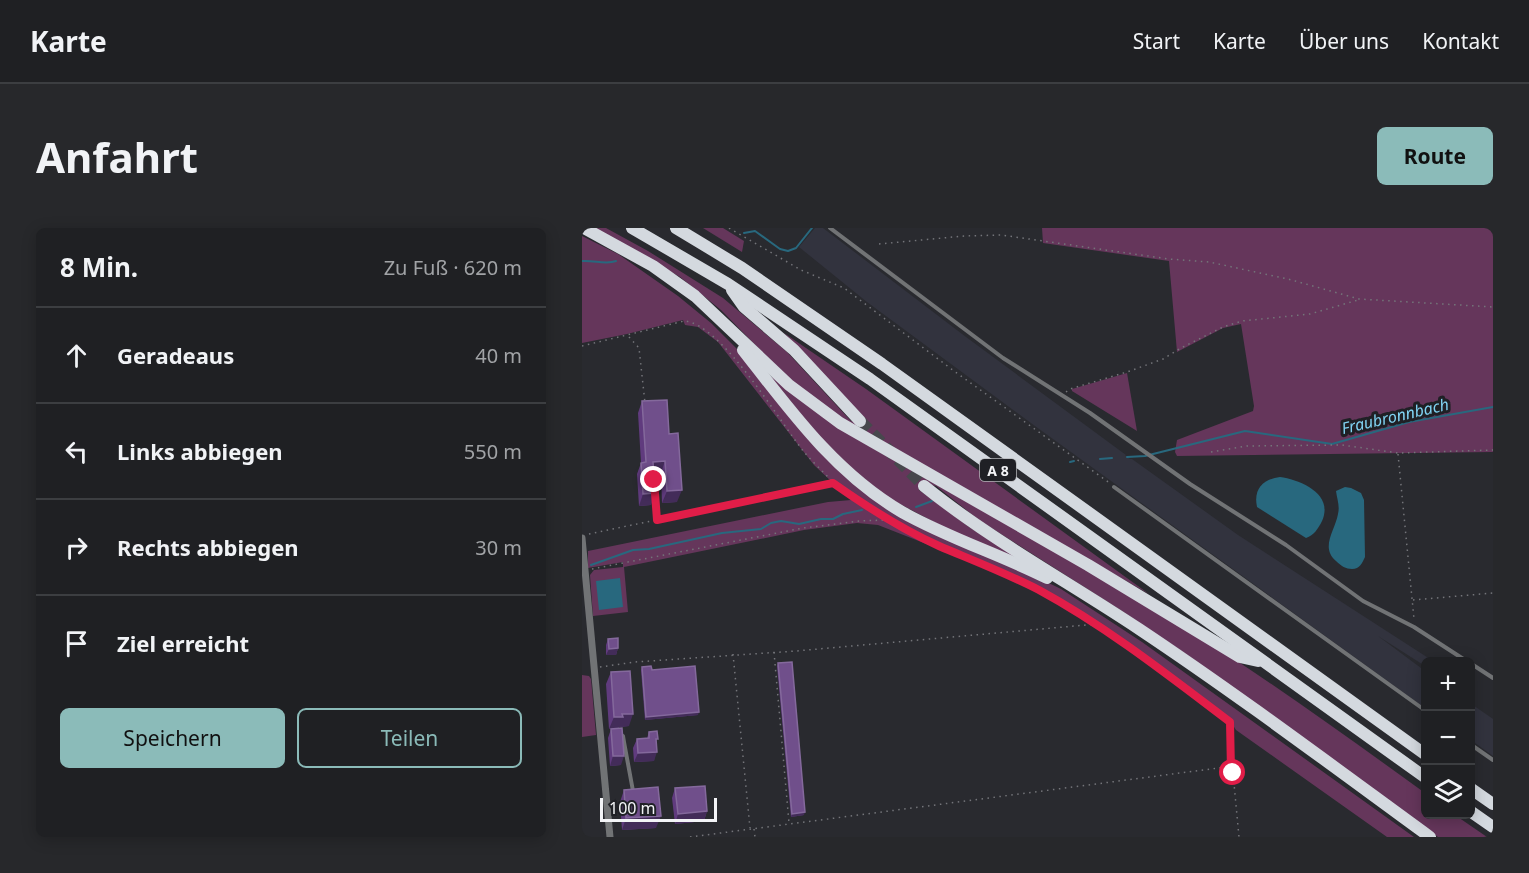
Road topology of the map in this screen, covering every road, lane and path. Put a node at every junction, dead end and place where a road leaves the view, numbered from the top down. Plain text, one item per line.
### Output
1 (584, 228) edge
2 (632, 228) edge
3 (676, 228) edge
4 (729, 228) edge
5 (830, 228) edge
6 (879, 244) dead end
7 (728, 284) junction
8 (1359, 299) junction
9 (1493, 307) edge
10 (734, 331) junction
11 (627, 336) junction
12 (582, 346) edge
13 (1070, 389) dead end
14 (646, 409) edge
15 (860, 421) tunnel mouth
16 (1493, 450) edge
17 (1211, 452) dead end
18 (1398, 453) junction
19 (654, 480) edge
20 (833, 483) junction
21 (924, 486) tunnel mouth
22 (1114, 487) joint
23 (657, 520) junction
24 (887, 520) junction
25 (582, 537) edge
26 (585, 570) junction
27 (1074, 586) junction
28 (1493, 593) edge
29 (1412, 600) junction
30 (1098, 624) junction
31 (1414, 627) junction
32 (774, 652) junction
33 (733, 654) junction
34 (1461, 657) edge
35 (1264, 662) junction
36 (1475, 666) edge
37 (594, 668) junction
38 (1493, 678) edge
39 (1421, 708) edge
40 (600, 734) junction
41 (1475, 747) edge
42 (1421, 752) edge
43 (1493, 760) edge
44 (1231, 770) junction
45 (1421, 775) edge
46 (633, 791) edge
47 (1475, 791) edge
48 (1493, 804) edge
49 (1475, 814) edge
50 (789, 824) junction
51 (1493, 827) edge
52 (750, 829) junction
53 (754, 829) junction
54 (610, 837) edge
55 (690, 837) edge
56 (755, 837) edge
57 (1239, 837) edge
58 (1430, 837) edge

1 - 10 highway, A 8
2 - 7 highway, A 8
3 - 42 highway, A 8
4 - 22 path
5 - 31 lane
6 - 8 path
7 - 15 highway, A 8
7 - 35 highway, A 8
8 - 9 path
8 - 13 path
10 - 27 highway
10 - 35 highway, A 8
11 - 12 path
11 - 14 path
11 - 20 path
16 - 18 path
17 - 18 path
18 - 29 path
19 - 23 path
20 - 23 path
20 - 24 path
21 - 27 highway
22 - 39 lane
23 - 25 path
24 - 26 path
24 - 30 path
25 - 26 street
26 - 37 street
27 - 58 highway
28 - 29 path
29 - 31 path
30 - 32 path
30 - 44 path
31 - 34 lane
32 - 33 path
32 - 50 path
33 - 37 path
33 - 52 path
35 - 45 highway, A 8
36 - 38 lane
37 - 40 street
40 - 46 lane
40 - 54 street
41 - 43 lane
44 - 50 path
44 - 57 path
47 - 48 highway
49 - 51 highway
50 - 53 path
52 - 53 path
52 - 55 path
53 - 56 path

